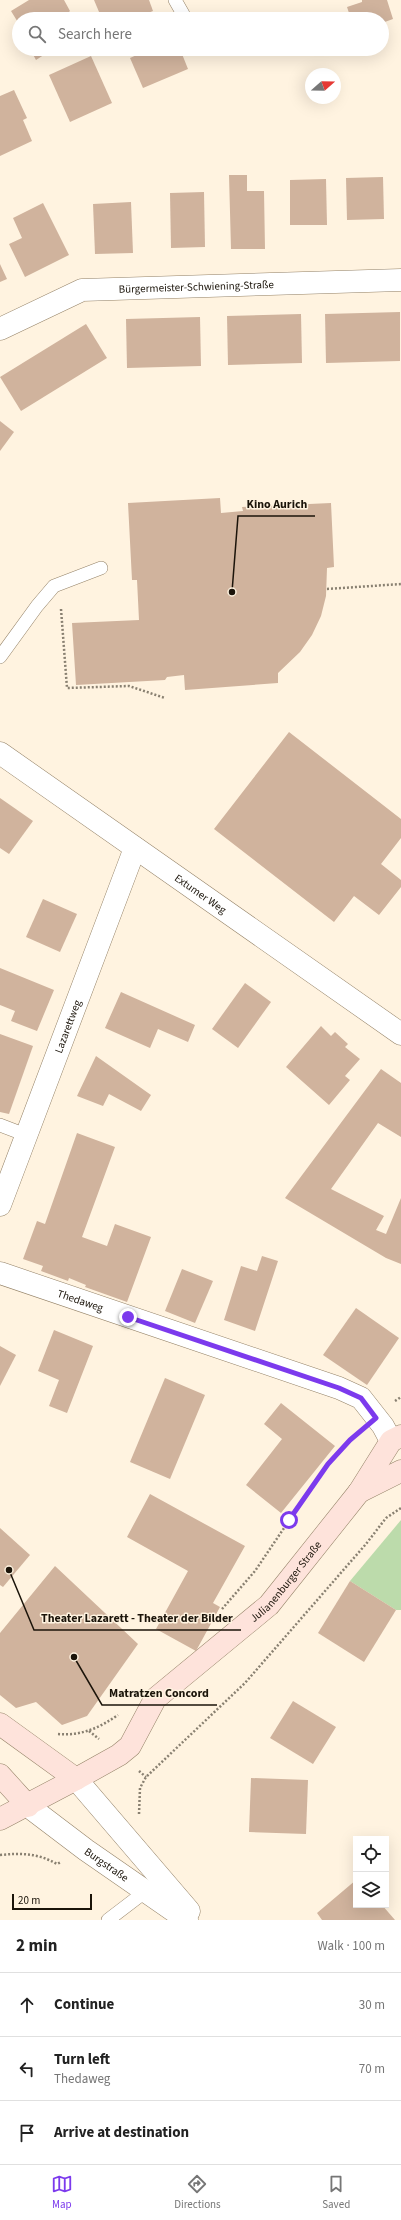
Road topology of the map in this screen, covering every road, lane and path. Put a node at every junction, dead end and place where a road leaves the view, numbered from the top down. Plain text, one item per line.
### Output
1 (175, 0) edge
2 (182, 12) edge
3 (401, 280) edge
4 (0, 329) edge
5 (101, 568) dead end
6 (60, 584) junction
7 (401, 584) edge
8 (327, 589) dead end
9 (0, 656) edge
10 (165, 698) dead end
11 (0, 753) edge
12 (135, 848) junction
13 (401, 1034) edge
14 (0, 1125) edge
15 (26, 1135) junction
16 (0, 1205) edge
17 (0, 1273) edge
18 (401, 1397) edge
19 (376, 1418) junction
20 (396, 1438) edge
21 (401, 1471) edge
22 (360, 1492) junction
23 (401, 1508) edge
24 (218, 1614) dead end
25 (120, 1714) dead end
26 (0, 1724) edge
27 (55, 1734) dead end
28 (0, 1774) edge
29 (76, 1779) junction
30 (28, 1806) junction
31 (0, 1819) edge
32 (140, 1821) dead end
33 (0, 1854) edge
34 (57, 1864) dead end
35 (146, 1891) junction
36 (108, 1920) edge
37 (187, 1920) edge
38 (196, 1920) edge

1 - 2 lane
3 - 4 street, Bürgermeister-Schwiening-Straße
5 - 6 lane
6 - 9 lane
6 - 10 path
7 - 8 path
11 - 12 street, Extumer Weg
12 - 13 street, Extumer Weg
12 - 15 street, Lazarettweg
14 - 15 lane
15 - 16 street, Lazarettweg
17 - 19 street, Thedaweg
18 - 19 path
19 - 20 street, Thedaweg
19 - 24 path
20 - 22 main road, Julianenburger Straße
21 - 22 main road, Julianenburger Straße
22 - 29 main road, Julianenburger Straße
23 - 32 path
25 - 27 path
26 - 29 main road
28 - 30 main road
29 - 30 main road, Julianenburger Straße
29 - 38 street
30 - 31 main road, Julianenburger Straße
30 - 35 street, Burgstraße
33 - 34 path
35 - 36 lane
35 - 37 street, Burgstraße

